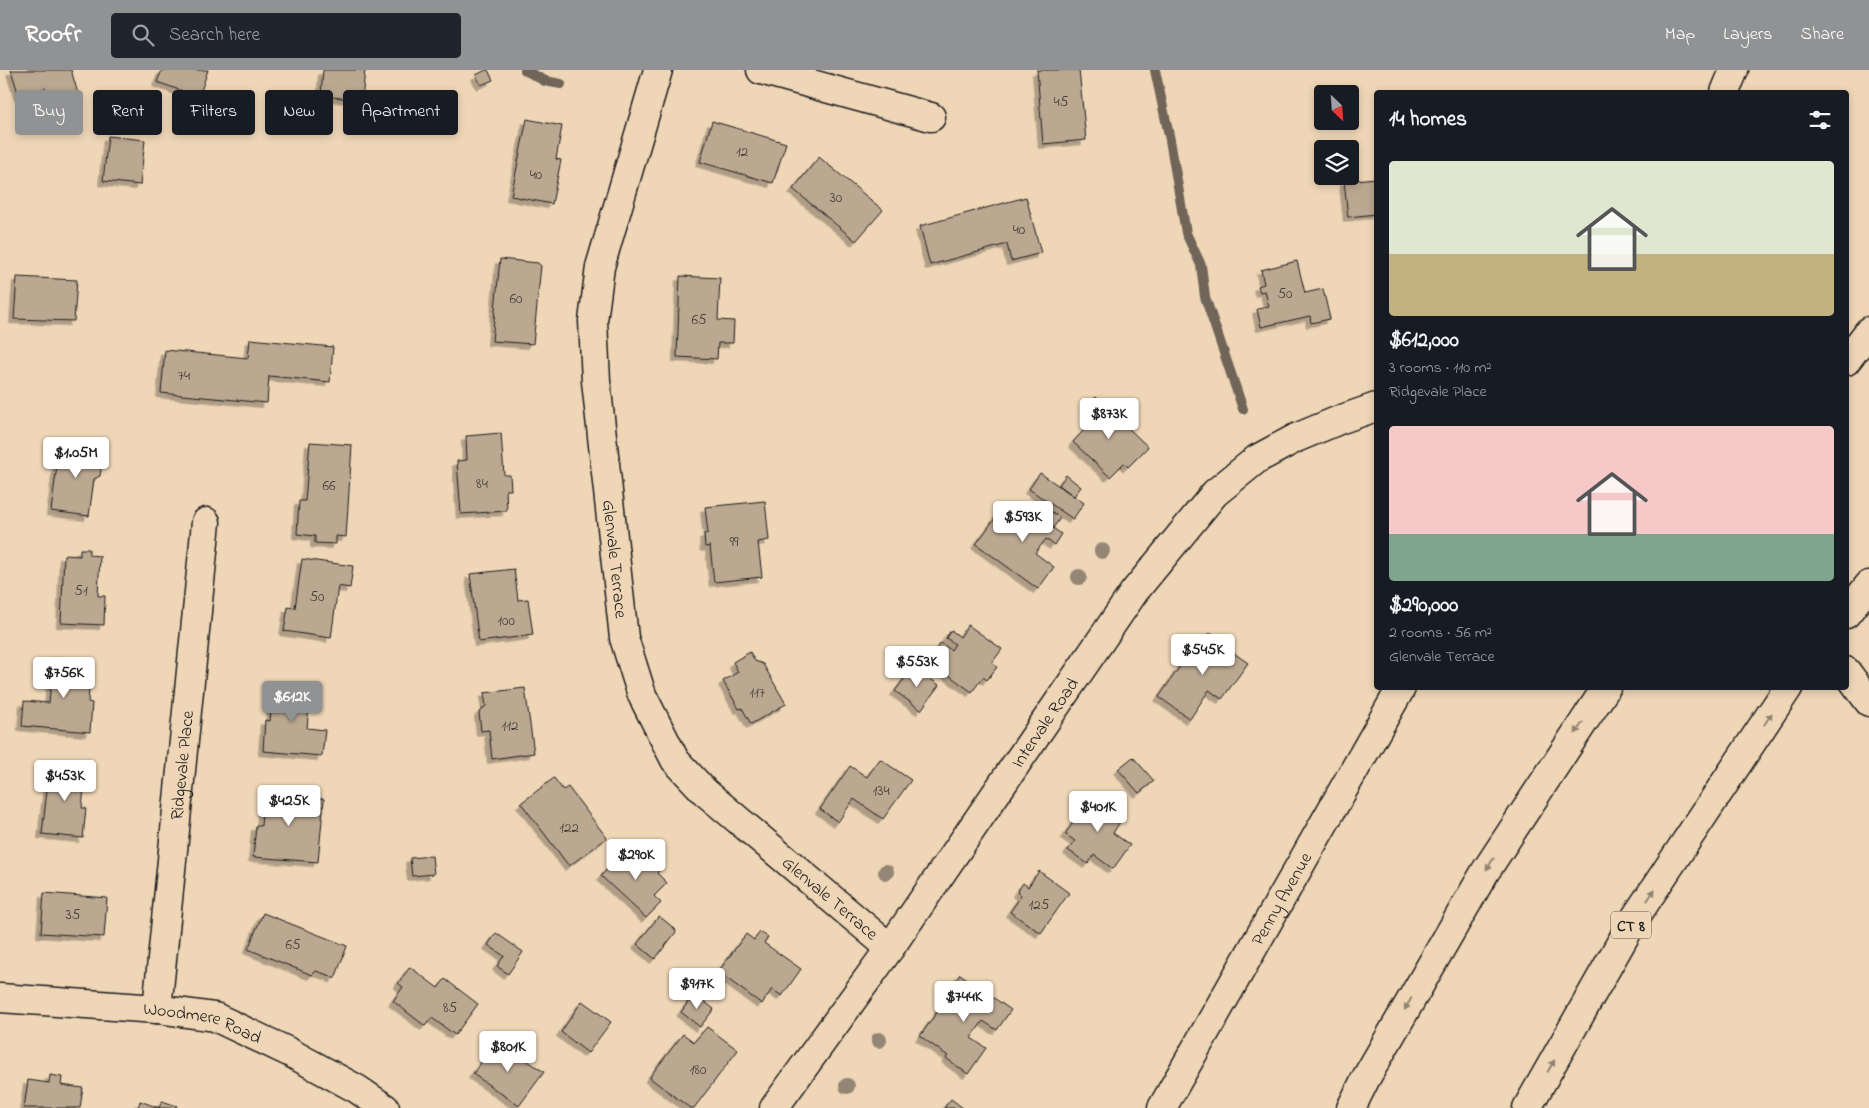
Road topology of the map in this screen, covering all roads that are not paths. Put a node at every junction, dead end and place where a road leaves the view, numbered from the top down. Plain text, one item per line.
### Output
1 (658, 70) edge
2 (761, 70) edge
3 (1734, 70) edge
4 (1726, 90) edge
5 (931, 117) dead end
6 (1869, 331) edge
7 (1849, 357) edge
8 (1374, 407) edge
9 (206, 522) dead end
10 (1869, 585) edge
11 (1849, 610) edge
12 (1849, 675) edge
13 (1400, 690) edge
14 (1605, 690) edge
15 (1787, 690) edge
16 (1869, 702) edge
17 (890, 948) junction
18 (0, 998) edge
19 (157, 1009) junction
20 (385, 1108) edge
21 (774, 1108) edge
22 (1162, 1108) edge
23 (1351, 1108) edge
24 (1527, 1108) edge

1 - 17 main road, Glenvale Terrace
2 - 5 main road
3 - 4 main road
6 - 7 main road
8 - 17 main road, Intervale Road
9 - 19 main road, Ridgevale Place
10 - 11 main road
12 - 16 main road
13 - 22 main road, Penny Avenue
14 -> 23 main road
24 -> 15 main road, CT 8
17 - 21 main road, Intervale Road
18 - 19 main road, Woodmere Road
19 - 20 main road, Woodmere Road

